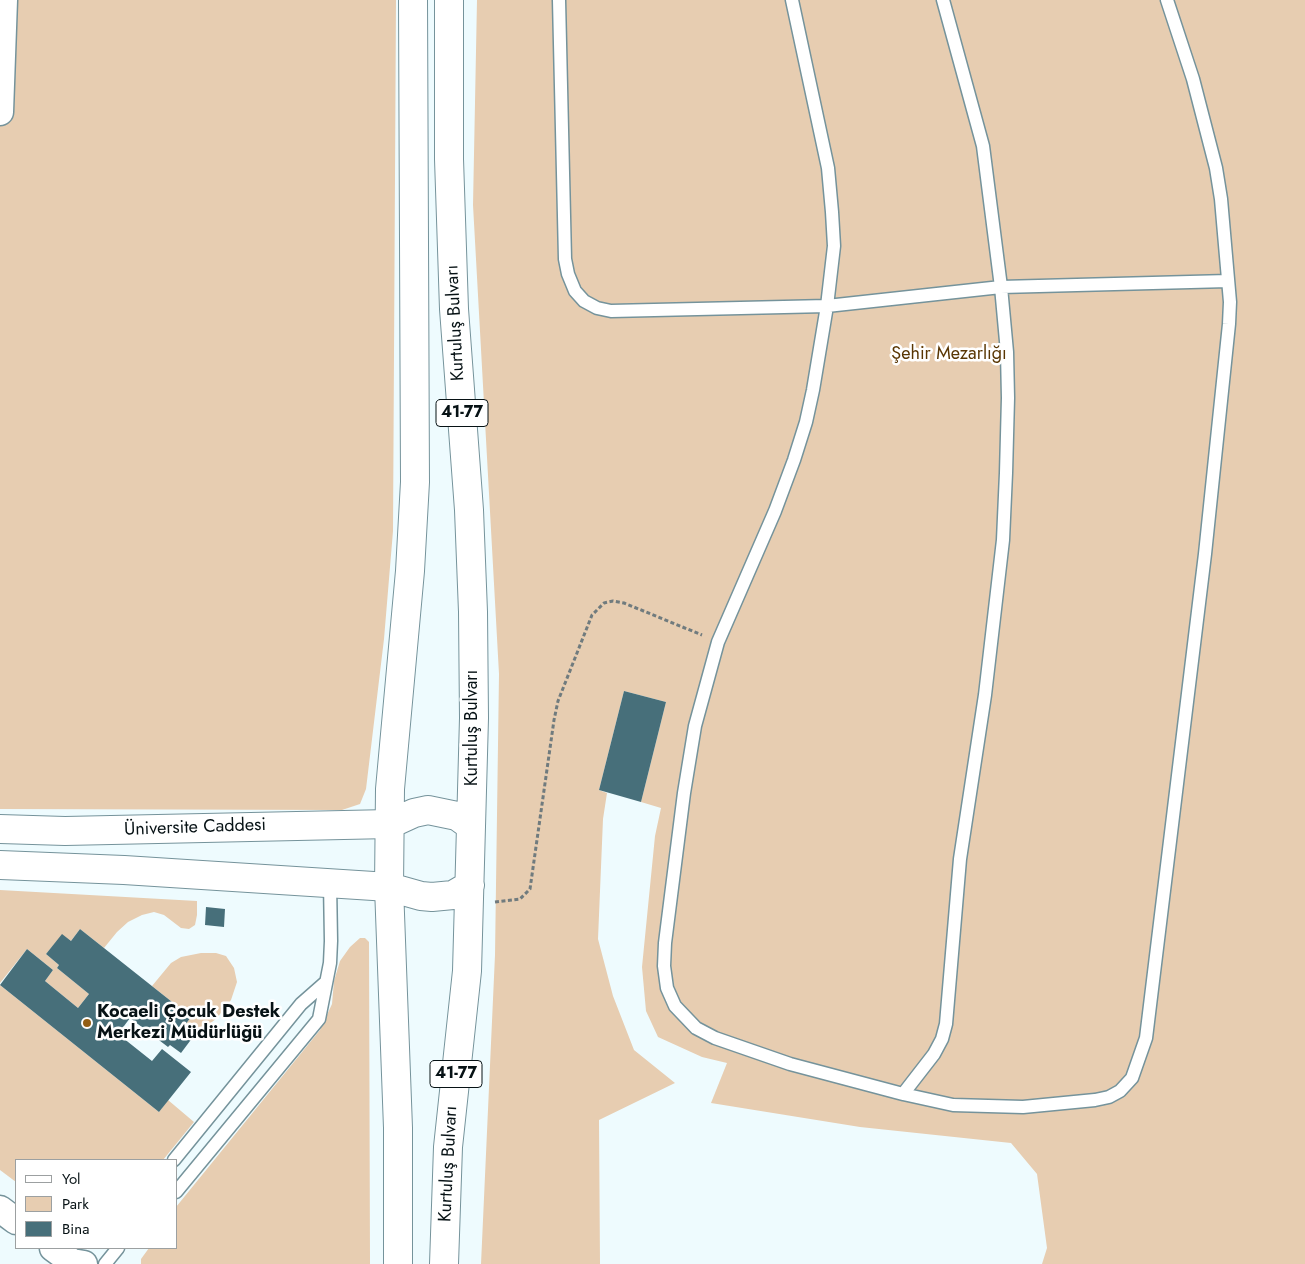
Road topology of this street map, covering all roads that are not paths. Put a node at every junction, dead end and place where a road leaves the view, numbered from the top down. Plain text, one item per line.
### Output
1 (4, 0) edge
2 (413, 0) edge
3 (449, 0) edge
4 (559, 0) edge
5 (792, 0) edge
6 (943, 0) edge
7 (1167, 0) edge
8 (0, 112) edge
9 (1228, 281) junction
10 (1002, 287) junction
11 (827, 306) junction
12 (390, 824) junction
13 (472, 826) junction
14 (0, 829) edge
15 (0, 865) edge
16 (330, 883) junction
17 (388, 887) junction
18 (470, 894) junction
19 (326, 982) junction
20 (903, 1094) junction
21 (175, 1159) edge
22 (178, 1190) edge
23 (0, 1209) edge
24 (15, 1220) edge
25 (117, 1249) edge
26 (105, 1264) edge
27 (398, 1264) edge
28 (444, 1264) edge

1 - 8 street
2 - 12 main road, 41-77
3 - 13 main road, Kurtuluş Bulvarı / 41-77
4 - 11 lane
5 - 11 lane
6 - 10 lane
7 - 9 lane
9 - 10 lane
9 - 20 lane
10 - 11 lane
10 - 20 lane
11 - 20 lane
12 - 13 main road
12 - 14 main road, Üniversite Caddesi
12 - 17 main road
13 - 18 main road
15 - 16 main road
16 - 17 main road
16 - 19 lane
17 - 18 main road
17 - 27 main road
18 - 28 main road, Kurtuluş Bulvarı / 41-77
19 - 21 lane
19 - 22 lane
23 - 24 street
25 - 26 lane

